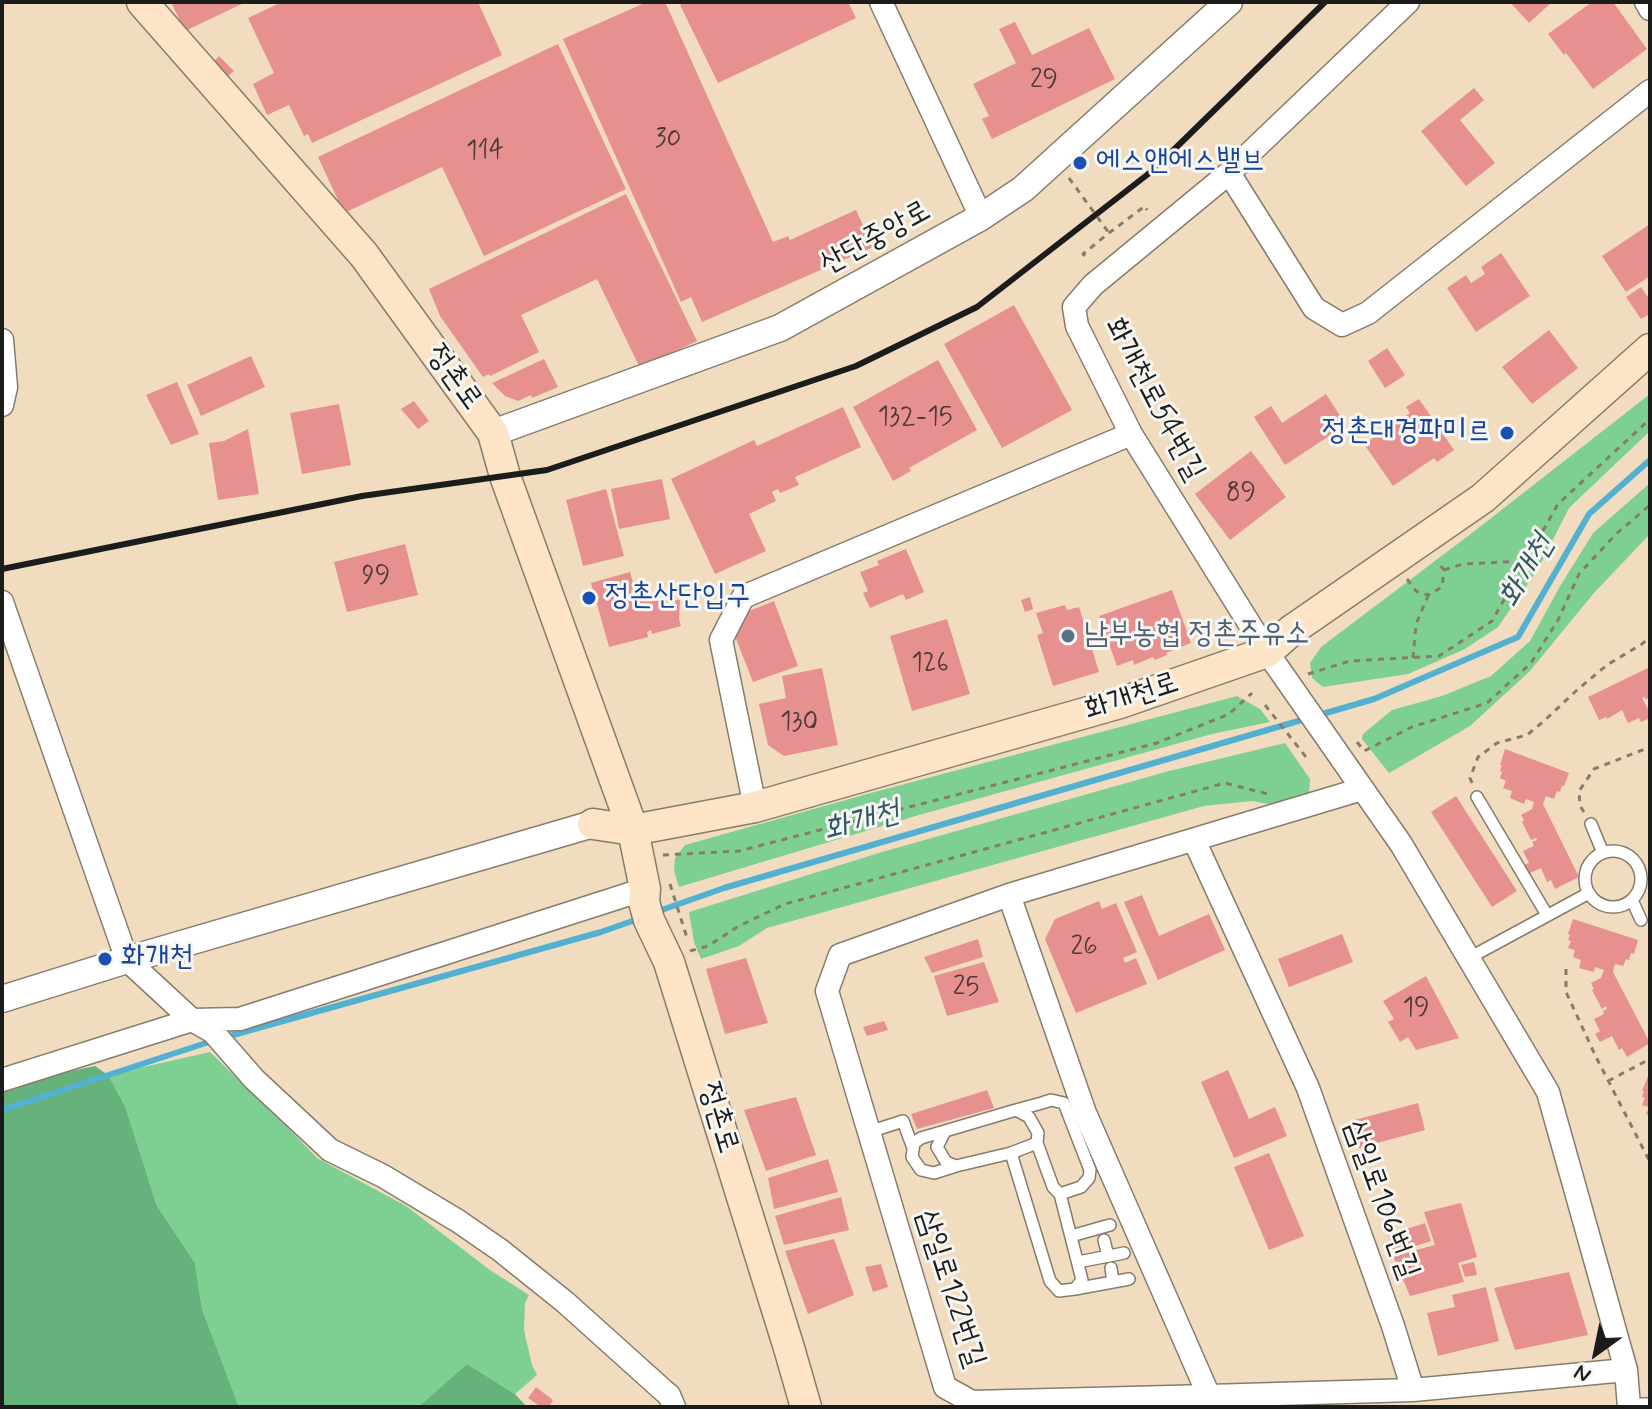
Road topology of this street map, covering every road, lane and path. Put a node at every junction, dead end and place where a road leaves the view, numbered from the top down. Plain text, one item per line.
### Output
1 (142, 2) edge
2 (881, 2) edge
3 (1229, 2) edge
4 (1408, 2) edge
5 (1646, 2) edge
6 (1650, 9) edge
7 (1650, 91) edge
8 (1229, 173) junction
9 (1069, 178) dead end
10 (1147, 210) dead end
11 (981, 217) junction
12 (1109, 233) junction
13 (1085, 256) dead end
14 (2, 340) edge
15 (1650, 349) edge
16 (2, 405) edge
17 (1650, 419) edge
18 (493, 433) junction
19 (1131, 434) junction
20 (1650, 505) edge
21 (1432, 554) dead end
22 (1525, 561) junction
23 (1444, 570) junction
24 (1405, 575) dead end
25 (1428, 595) junction
26 (2, 602) edge
27 (1650, 637) edge
28 (1413, 658) junction
29 (1272, 660) junction
30 (1306, 675) dead end
31 (1252, 693) dead end
32 (1265, 705) dead end
33 (1360, 746) dead end
34 (1650, 747) edge
35 (1306, 757) dead end
36 (1362, 789) junction
37 (1278, 794) dead end
38 (1477, 797) joint
39 (755, 807) junction
40 (593, 824) joint
41 (1591, 824) joint
42 (633, 830) junction
43 (1194, 840) junction
44 (1603, 853) junction
45 (1650, 859) edge
46 (1636, 862) junction
47 (650, 891) junction
48 (1589, 893) junction
49 (1009, 895) junction
50 (1632, 900) junction
51 (1547, 915) junction
52 (1641, 920) dead end
53 (678, 951) junction
54 (1469, 958) junction
55 (127, 960) junction
56 (1566, 969) dead end
57 (2, 999) edge
58 (192, 1020) junction
59 (1650, 1059) edge
60 (2, 1080) edge
61 (1608, 1081) junction
62 (1042, 1103) junction
63 (1016, 1110) junction
64 (1033, 1123) junction
65 (945, 1131) junction
66 (869, 1132) junction
67 (1037, 1143) junction
68 (913, 1148) junction
69 (1011, 1153) junction
70 (1650, 1162) edge
71 (956, 1166) junction
72 (1060, 1194) junction
73 (1110, 1225) dead end
74 (1071, 1236) junction
75 (1104, 1240) dead end
76 (1124, 1253) dead end
77 (1078, 1262) junction
78 (1109, 1262) junction
79 (1129, 1279) dead end
80 (1113, 1282) junction
81 (1075, 1289) junction
82 (1626, 1370) junction
83 (1413, 1390) junction
84 (1209, 1402) edge
85 (1636, 1405) edge
86 (674, 1407) edge
87 (806, 1407) edge

1 - 18 main road, 정촌로
2 - 11 street
3 - 11 street, 산단중앙로
4 - 8 street, 화개천로54번길
5 - 6 street
7 - 8 street
8 - 19 street, 화개천로54번길
9 - 12 path, bridge
10 - 12 path
11 - 18 street, 산단중앙로
12 - 13 path
14 - 16 street
15 - 29 main road, 화개천로
17 - 22 path
18 - 42 main road, 정촌로
19 - 29 street, 화개천로54번길
19 - 39 street
20 - 33 path
21 - 23 path
22 - 23 path
22 - 28 path
23 - 25 path
24 - 25 path
25 - 28 path
26 - 55 street
27 - 38 path
28 - 30 path
29 - 36 street, 화개천로54번길
29 - 39 main road, 화개천로
31 - 47 path
32 - 35 path
34 - 41 path
36 - 43 street
36 - 54 street
37 - 53 path
38 - 51 lane
39 - 42 main road, 화개천로
40 - 42 main road
40 - 55 street
41 - 44 lane
42 - 47 main road, 정촌로
43 - 49 street
43 - 83 street, 삼일로106번길
44 - 46 lane
44 - 48 lane
45 - 46 lane
46 - 50 lane
47 - 53 main road, 정촌로
47 - 53 path
47 - 58 street
48 - 50 lane
48 - 51 lane
49 - 66 street, 삼일로122번길
49 - 84 street
50 - 52 lane
51 - 54 lane
53 - 87 main road, 정촌로
54 - 82 street
55 - 57 street
55 - 58 street
56 - 61 path
58 - 60 street
58 - 86 street
59 - 61 path
61 - 70 path
62 - 63 lane
62 - 64 lane
62 - 72 lane
63 - 64 lane
63 - 65 lane
64 - 67 lane
65 - 68 lane
65 - 71 lane
66 - 68 lane
66 - 84 street, 삼일로122번길
67 - 69 lane
67 - 72 lane
68 - 71 lane
69 - 71 lane
69 - 81 lane
72 - 74 lane
73 - 74 lane
74 - 77 lane
75 - 78 lane
76 - 78 lane
77 - 78 lane
77 - 81 lane
78 - 80 lane
79 - 80 lane
80 - 81 lane
82 - 83 street
82 - 85 street
83 - 84 street, 삼일로122번길

